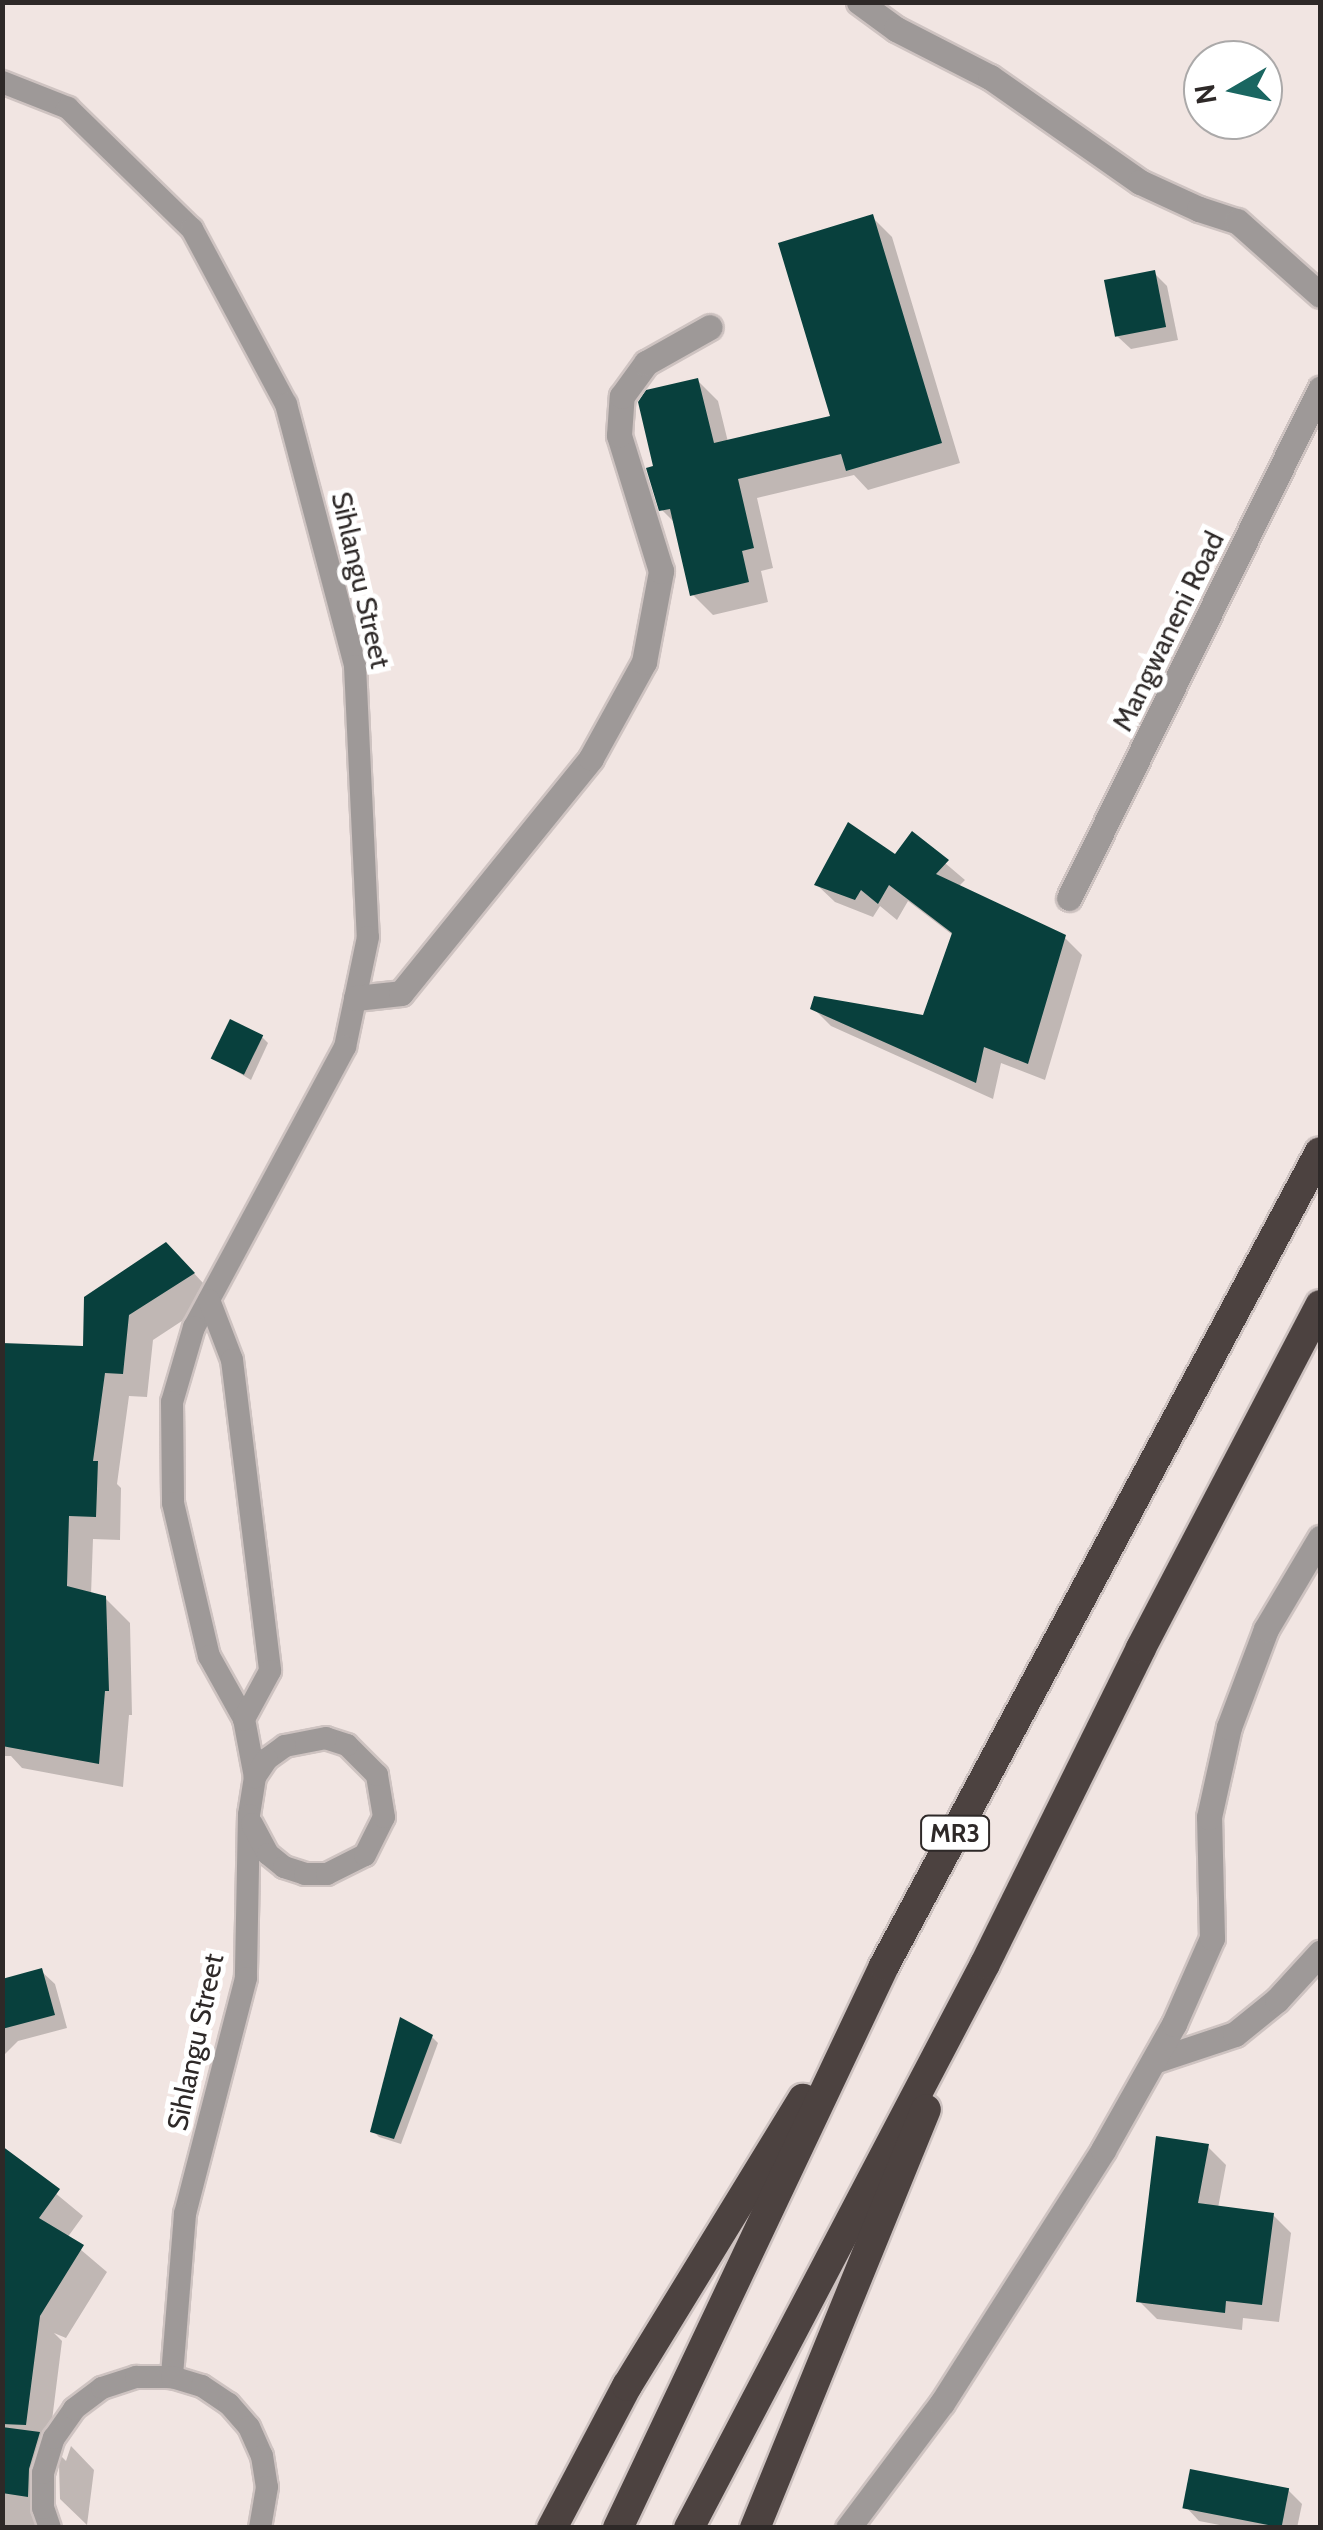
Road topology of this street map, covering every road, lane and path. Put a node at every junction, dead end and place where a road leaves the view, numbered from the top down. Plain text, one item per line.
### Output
1 (858, 2) edge
2 (2, 82) edge
3 (1320, 296) edge
4 (710, 327) dead end
5 (1320, 390) edge
6 (1068, 898) dead end
7 (356, 998) junction
8 (1320, 1152) edge
9 (209, 1300) junction
10 (1320, 1305) edge
11 (1320, 1538) edge
12 (244, 1719) junction
13 (256, 1777) junction
14 (249, 1816) junction
15 (1320, 1953) edge
16 (985, 1964) junction
17 (884, 1966) junction
18 (1154, 2061) junction
19 (172, 2377) junction
20 (50, 2528) edge
21 (260, 2528) edge
22 (552, 2528) edge
23 (618, 2528) edge
24 (690, 2528) edge
25 (755, 2528) edge
26 (848, 2528) edge

1 - 3 street
2 - 7 lane, Sihlangu Street
4 - 7 street
5 - 6 street, Mangwaneni Road
7 - 9 lane, Sihlangu Street
8 - 17 highway, MR3
9 - 12 lane
9 - 12 lane, Sihlangu Street
10 - 16 highway
11 - 18 street
12 - 13 lane, Sihlangu Street
13 - 14 lane, Sihlangu Street
13 - 14 lane
14 - 19 lane, Sihlangu Street
15 - 18 street
16 - 24 highway
16 - 25 highway
17 - 22 highway
17 - 23 highway, MR3
18 - 26 street
19 - 20 lane
19 - 21 lane

